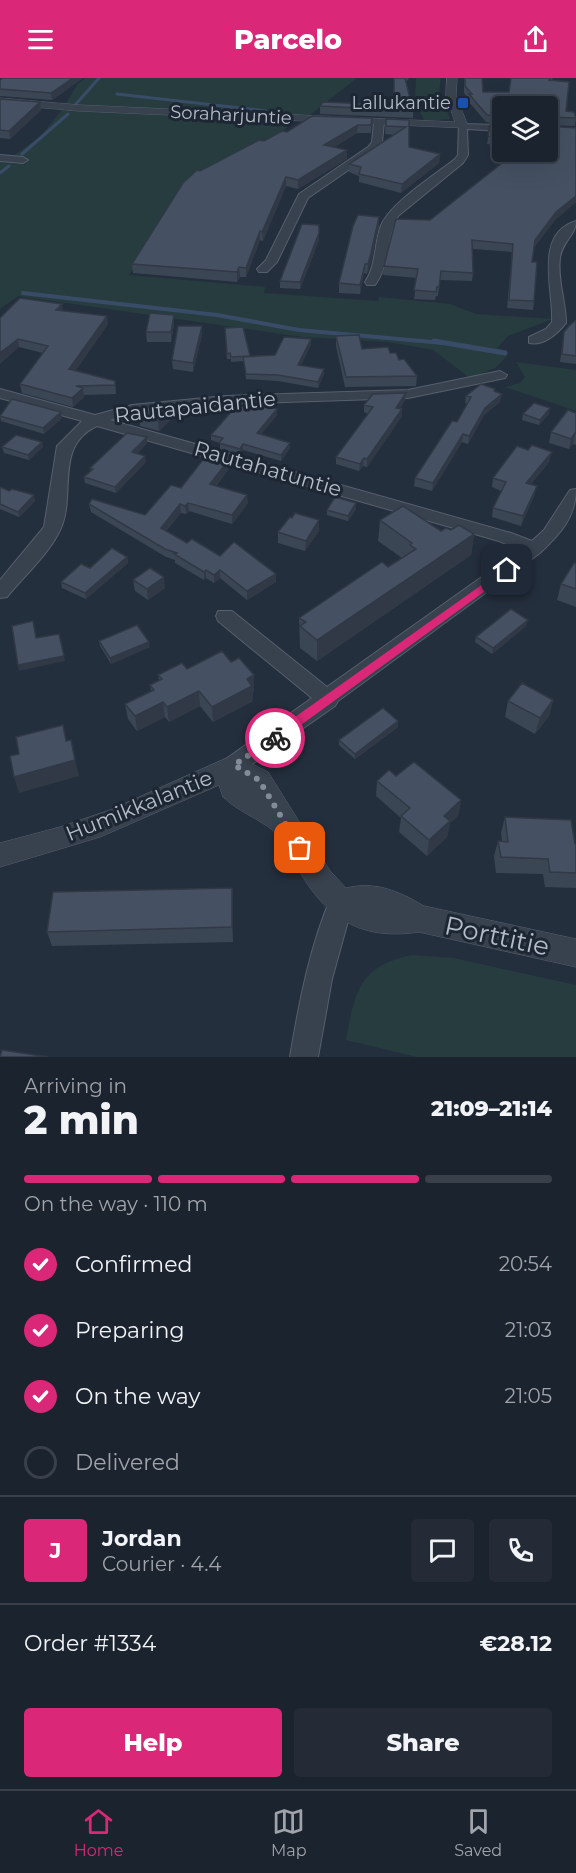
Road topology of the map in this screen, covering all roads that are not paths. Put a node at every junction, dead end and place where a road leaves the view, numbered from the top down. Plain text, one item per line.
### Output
1 (452, 78) edge
2 (0, 101) edge
3 (379, 122) junction
4 (462, 126) junction
5 (492, 128) edge
6 (0, 158) edge
7 (22, 160) dead end
8 (576, 224) edge
9 (263, 269) dead end
10 (371, 282) dead end
11 (534, 340) dead end
12 (500, 375) dead end
13 (0, 393) edge
14 (96, 420) junction
15 (576, 494) edge
16 (534, 549) junction
17 (0, 592) edge
18 (225, 616) dead end
19 (328, 700) junction
20 (234, 765) junction
21 (0, 855) edge
22 (341, 903) junction
23 (576, 953) edge
24 (304, 1057) edge

1 - 4 street
2 - 3 street, Soraharjuntie
3 - 4 street, Soraharjuntie
3 - 9 street
4 - 5 street
4 - 10 street
6 - 7 street
8 - 11 street
12 - 14 street, Rautapaidantie
13 - 14 street, Rautahatuntie
14 - 16 street, Rautahatuntie
14 - 17 street, Rautapaidantie
15 - 16 street, Humikkalantie
16 - 19 street, Humikkalantie
18 - 19 street
19 - 20 street, Humikkalantie
20 - 21 street, Humikkalantie
20 - 22 street, Porttitie
22 - 23 street, Porttitie
22 - 24 street

